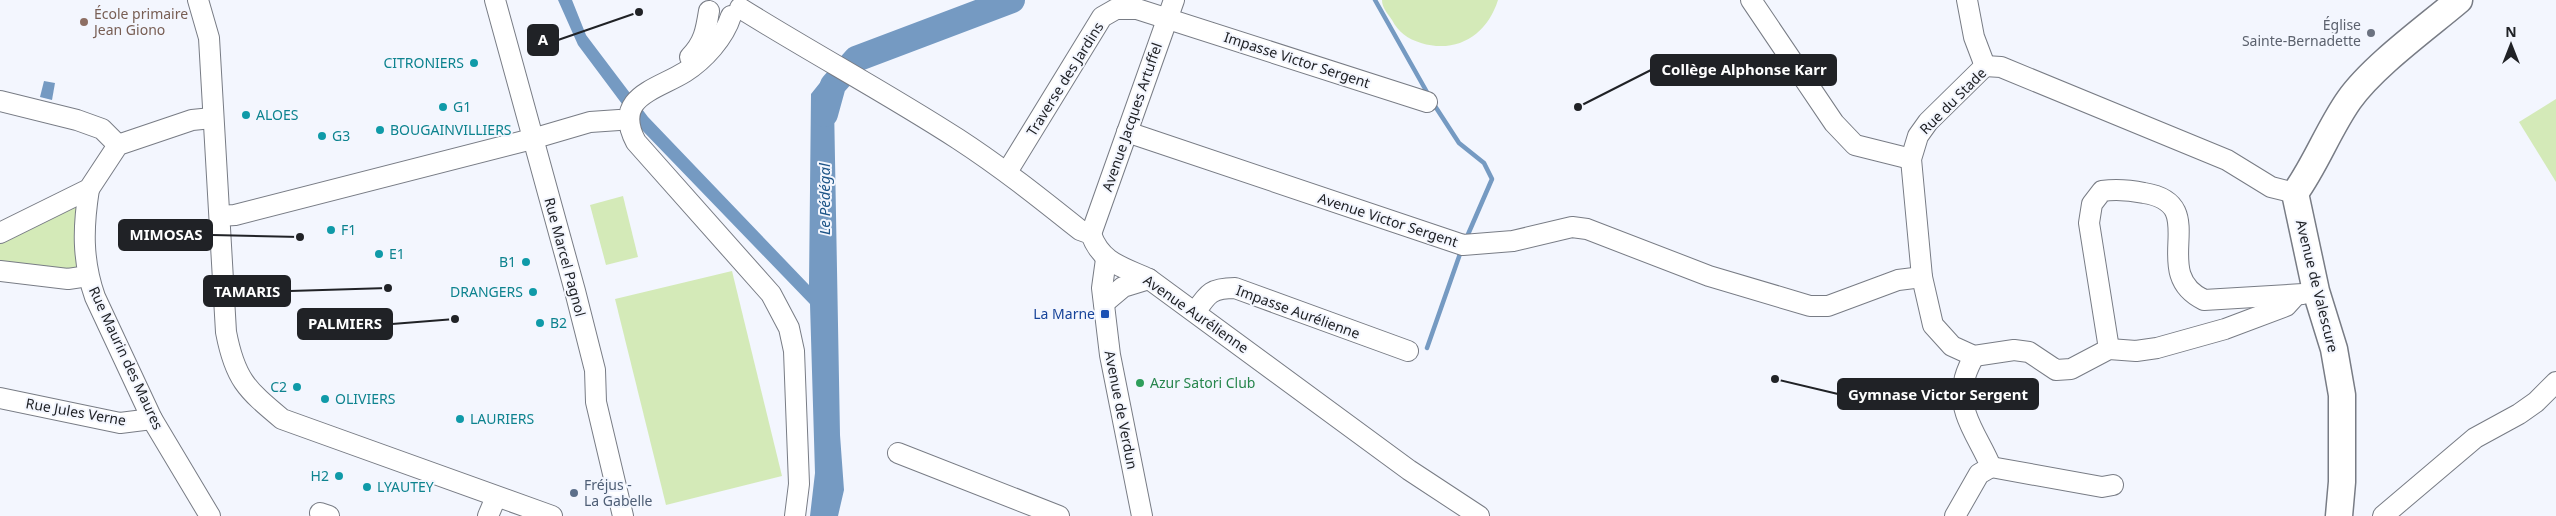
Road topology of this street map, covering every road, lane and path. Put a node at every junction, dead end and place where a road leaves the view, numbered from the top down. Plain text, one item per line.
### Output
1 (198, 0) edge
2 (495, 0) edge
3 (1750, 0) edge
4 (1967, 0) edge
5 (2459, 0) edge
6 (706, 6) edge
7 (738, 8) edge
8 (1170, 9) edge
9 (1985, 66) junction
10 (662, 78) junction
11 (0, 101) edge
12 (1427, 102) dead end
13 (624, 115) junction
14 (212, 118) junction
15 (1128, 132) junction
16 (532, 139) junction
17 (118, 145) junction
18 (1911, 159) junction
19 (1007, 172) junction
20 (89, 189) junction
21 (2295, 192) junction
22 (220, 216) junction
23 (0, 233) edge
24 (1090, 234) junction
25 (1106, 259) junction
26 (0, 272) edge
27 (88, 276) junction
28 (1922, 277) junction
29 (1150, 279) junction
30 (2306, 293) junction
31 (1104, 303) junction
32 (1196, 311) junction
33 (2109, 349) junction
34 (1408, 351) dead end
35 (1974, 356) junction
36 (2556, 382) edge
37 (0, 398) edge
38 (152, 419) junction
39 (898, 454) dead end
40 (1991, 467) junction
41 (2113, 485) dead end
42 (496, 496) junction
43 (210, 516) edge
44 (488, 516) edge
45 (552, 516) edge
46 (623, 516) edge
47 (788, 516) edge
48 (795, 516) edge
49 (1059, 516) edge
50 (1142, 516) edge
51 (1479, 516) edge
52 (1955, 516) edge
53 (2339, 516) edge
54 (2383, 516) edge

1 - 14 street
2 - 16 street, Rue Marcel Pagnol
3 - 18 street
4 - 9 street
5 - 21 main road
6 - 7 street
6 - 10 street
7 - 10 street
7 - 19 street
8 - 12 street, Impasse Victor Sergent
8 - 15 street, Avenue Jacques Artuffel
8 - 19 street, Traverse des Jardins
9 - 18 street, Rue du Stade
9 - 21 street, Rue du Stade
10 - 13 street
11 - 17 street
13 - 16 street
13 - 47 street
13 - 48 street
14 - 17 street
14 - 22 street
15 - 24 street, Avenue Jacques Artuffel
15 - 28 street, Avenue Victor Sergent
16 - 22 street
16 - 46 street, Rue Marcel Pagnol
17 - 20 street
18 - 28 street, Rue du Stade
19 - 24 street
20 - 23 street
20 - 27 street, Rue Maurin des Maures
21 - 30 main road, Avenue de Valescure
22 - 42 street
24 - 25 street
25 - 29 street, Avenue Aurélienne
25 - 31 street, Avenue de Verdun
26 - 27 street
27 - 38 street, Rue Maurin des Maures
28 - 35 street, Rue du Stade
29 - 31 street
29 - 32 street, Avenue Aurélienne
30 - 33 street
30 - 33 street
30 - 53 main road, Avenue de Valescure
31 - 50 street, Avenue de Verdun
32 - 34 street, Impasse Aurélienne
32 - 51 street, Avenue Aurélienne
33 - 35 street
35 - 40 street
36 - 54 street
37 - 38 street, Rue Jules Verne
38 - 43 street, Rue Maurin des Maures
39 - 49 street
40 - 41 street
40 - 52 street
42 - 44 street
42 - 45 street

